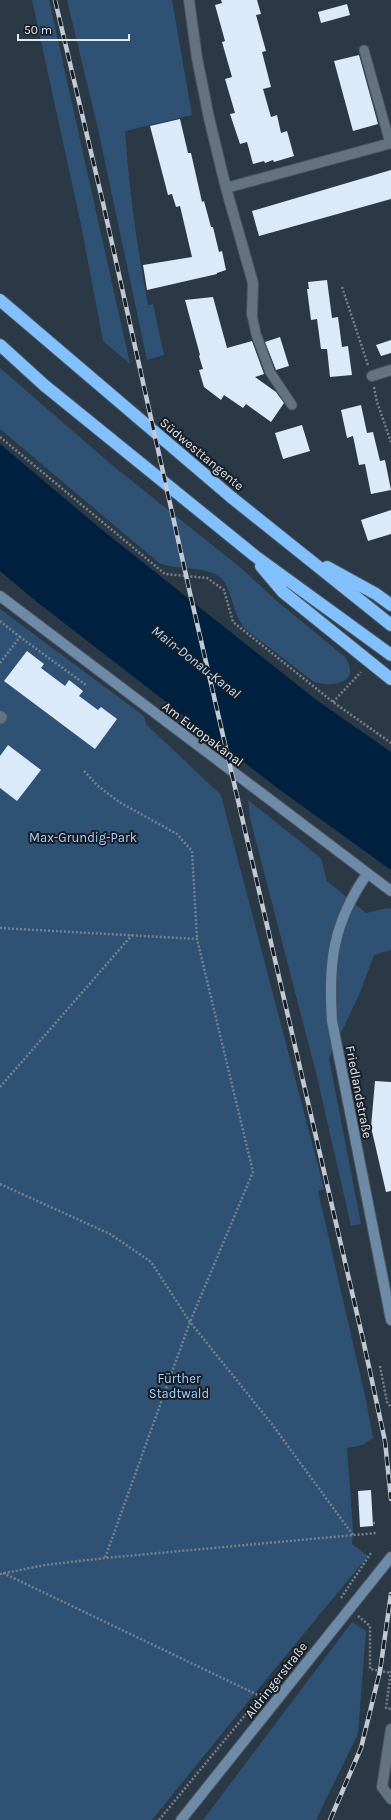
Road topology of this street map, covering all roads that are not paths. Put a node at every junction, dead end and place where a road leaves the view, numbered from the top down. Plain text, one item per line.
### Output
1 (189, 0) edge
2 (364, 50) dead end
3 (390, 143) edge
4 (226, 188) junction
5 (0, 300) edge
6 (252, 315) joint
7 (0, 345) edge
8 (391, 370) edge
9 (372, 376) road end
10 (292, 405) dead end
11 (291, 546) junction
12 (255, 556) junction
13 (0, 596) edge
14 (391, 605) edge
15 (391, 625) edge
16 (391, 655) edge
17 (391, 679) edge
18 (0, 716) edge
19 (0, 719) edge
20 (367, 874) junction
21 (391, 891) edge
22 (391, 1320) edge
23 (391, 1557) edge
24 (391, 1729) edge
25 (391, 1799) edge
26 (181, 1820) edge

1 - 4 street
2 - 3 lane
3 - 4 street
4 - 6 street
5 - 11 highway, Südwesttangente
6 - 10 lane
7 - 12 highway
8 - 9 street
11 - 14 highway
11 - 15 highway, Südwesttangente
12 - 16 highway
12 - 17 highway
13 - 20 main road, Am Europakanal
18 - 19 street
20 - 21 main road, Am Europakanal
20 - 22 main road, Friedlandstraße
23 - 26 main road, Aldringerstraße
24 - 25 street

